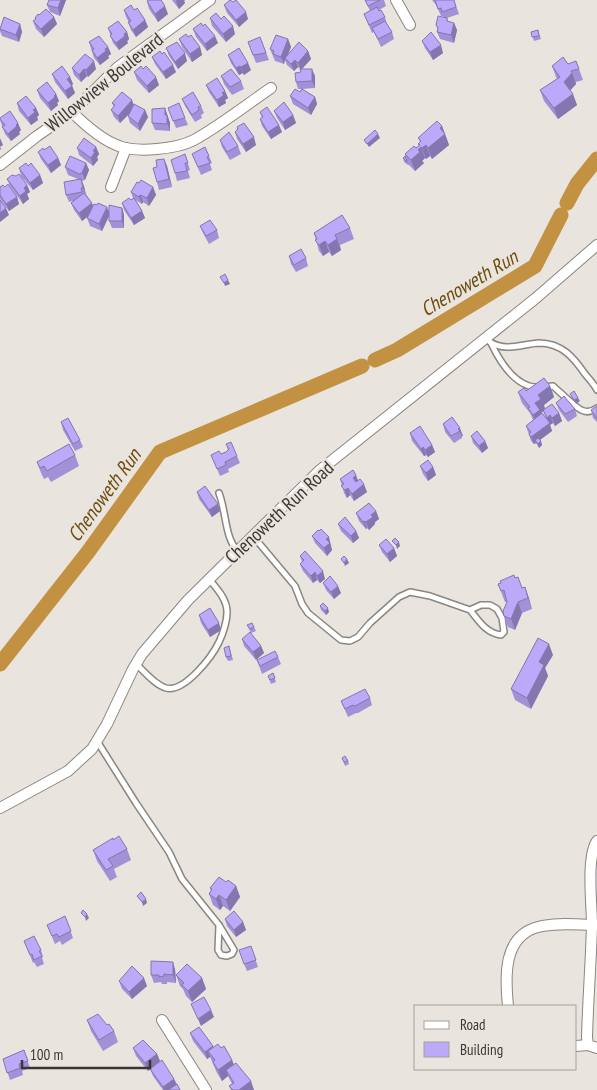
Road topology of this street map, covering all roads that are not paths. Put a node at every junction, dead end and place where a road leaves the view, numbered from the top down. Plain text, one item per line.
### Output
1 (210, 0) edge
2 (396, 0) edge
3 (410, 25) dead end
4 (271, 88) dead end
5 (72, 112) junction
6 (126, 148) junction
7 (0, 165) edge
8 (111, 187) dead end
9 (597, 244) edge
10 (489, 341) junction
11 (597, 390) edge
12 (597, 408) edge
13 (219, 493) dead end
14 (253, 535) junction
15 (237, 550) junction
16 (209, 578) junction
17 (470, 610) junction
18 (136, 664) junction
19 (97, 741) junction
20 (0, 808) edge
21 (597, 842) edge
22 (219, 925) junction
23 (594, 925) edge
24 (508, 1005) edge
25 (162, 1020) dead end
26 (577, 1046) edge
27 (592, 1047) edge
28 (206, 1090) edge

1 - 5 street, Willowview Boulevard
2 - 3 street
4 - 6 street
5 - 6 street
5 - 7 street, Willowview Boulevard
6 - 8 street
9 - 10 street, Chenoweth Run Road
10 - 11 lane
10 - 12 lane
10 - 14 street, Chenoweth Run Road
13 - 15 lane
14 - 15 street, Chenoweth Run Road
14 - 17 lane
15 - 16 street, Chenoweth Run Road
16 - 18 street, Chenoweth Run Road
16 - 18 lane
17 - 17 lane
18 - 19 street, Chenoweth Run Road
19 - 20 street, Chenoweth Run Road
19 - 22 lane
21 - 23 street
22 - 22 lane
23 - 24 street
23 - 27 street
25 - 28 street
26 - 27 street

